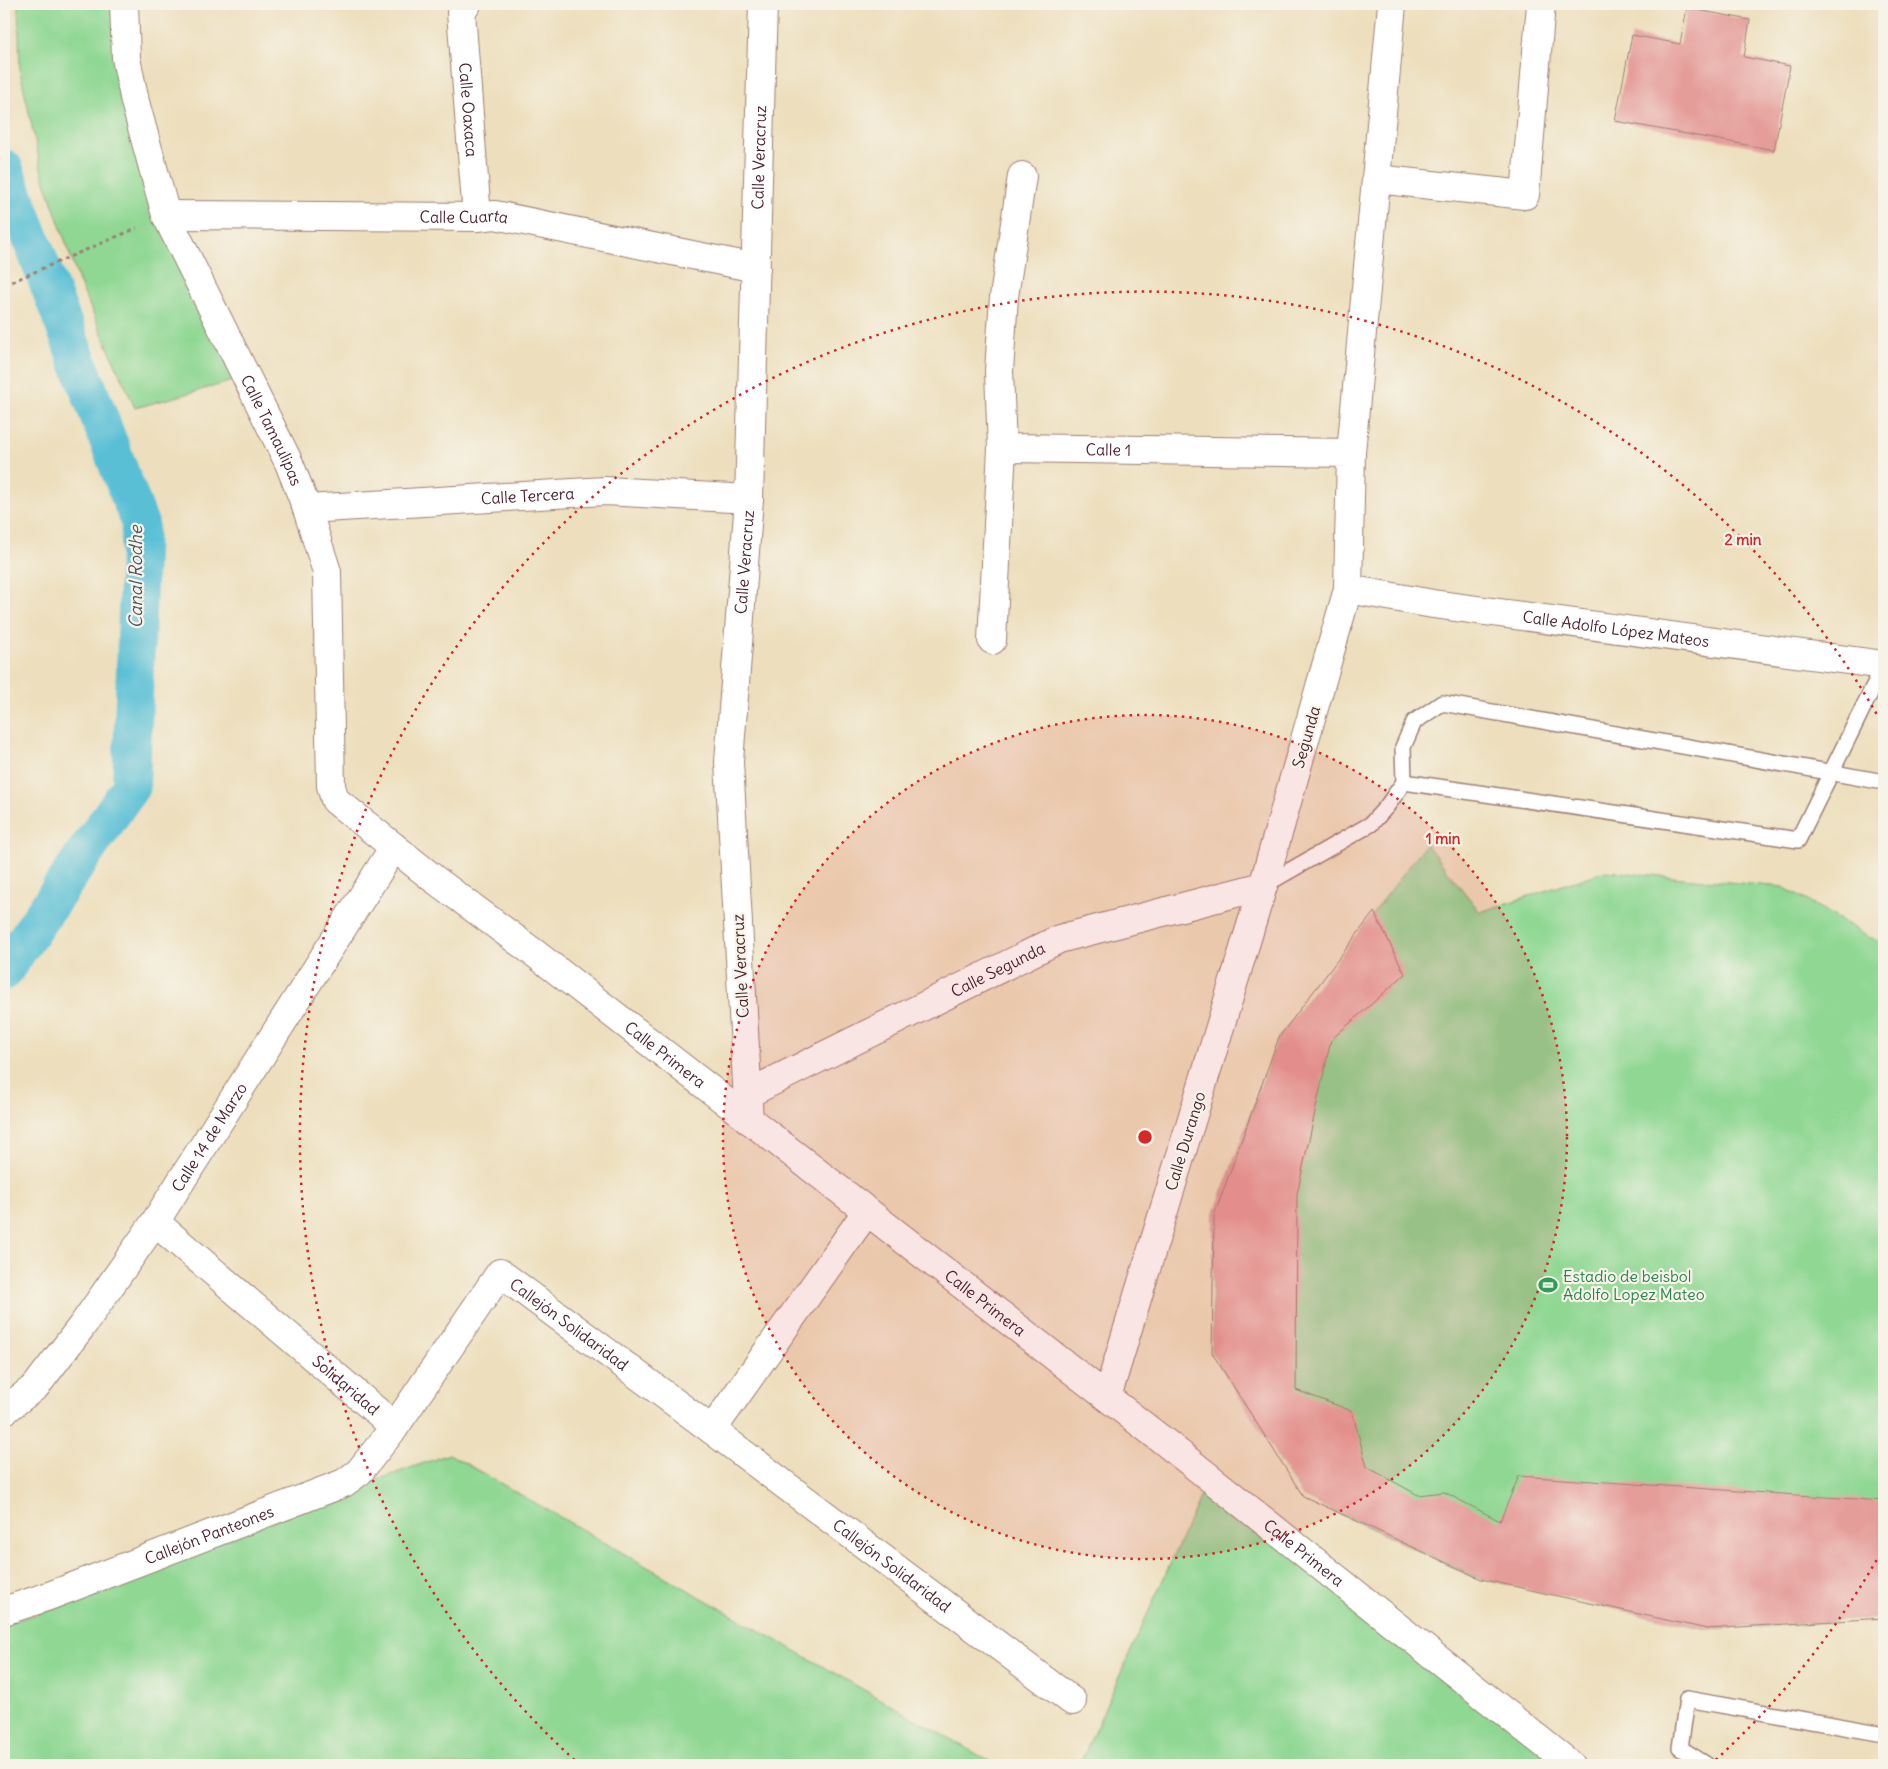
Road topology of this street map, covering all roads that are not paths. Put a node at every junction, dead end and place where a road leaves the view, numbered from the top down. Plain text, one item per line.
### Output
1 (124, 4) edge
2 (467, 4) edge
3 (763, 4) edge
4 (1392, 4) edge
5 (1541, 4) edge
6 (1022, 176) dead end
7 (1376, 179) junction
8 (166, 215) junction
9 (477, 216) junction
10 (756, 268) junction
11 (1002, 448) junction
12 (1351, 453) junction
13 (749, 499) junction
14 (307, 509) junction
15 (1348, 589) junction
16 (992, 640) dead end
17 (1884, 665) edge
18 (1831, 772) junction
19 (1404, 782) junction
20 (1884, 782) edge
21 (394, 848) junction
22 (1263, 886) junction
23 (748, 1107) junction
24 (866, 1211) junction
25 (155, 1222) junction
26 (500, 1273) joint
27 (1107, 1397) junction
28 (4, 1411) edge
29 (394, 1428) junction
30 (712, 1430) junction
31 (4, 1611) edge
32 (1072, 1701) dead end
33 (1884, 1734) edge
34 (1571, 1765) edge
35 (1707, 1765) edge

1 - 8 street, Calle Tamaulipas
2 - 9 street, Calle Oaxaca
3 - 10 street, Calle Veracruz
4 - 7 street
5 - 7 street
6 - 11 street
7 - 12 street
8 - 9 street, Calle Cuarta
8 - 14 street, Calle Tamaulipas
9 - 10 street, Calle Cuarta
10 - 13 street, Calle Veracruz
11 - 12 street, Calle 1
11 - 16 street
12 - 15 street
13 - 14 street, Calle Tercera
13 - 23 street, Calle Veracruz
14 - 21 street, Calle Tamaulipas
15 - 17 street, Calle Adolfo López Mateos
15 - 22 street, Segunda
17 - 18 lane
18 - 19 lane
18 - 19 lane
18 - 20 lane
19 - 22 lane
21 - 23 street, Calle Primera
21 - 25 street, Calle 14 de Marzo
22 - 23 street, Calle Segunda
22 - 27 street, Calle Durango
23 - 24 street, Calle Primera
24 - 27 street, Calle Primera
24 - 30 street
25 - 28 street, Calle 14 de Marzo
25 - 29 street, Solidaridad
26 - 29 street, Solidaridad
26 - 30 street, Callejón Solidaridad
27 - 34 street, Calle Primera
29 - 31 street, Callejón Panteones
30 - 32 street, Callejón Solidaridad
33 - 35 lane

